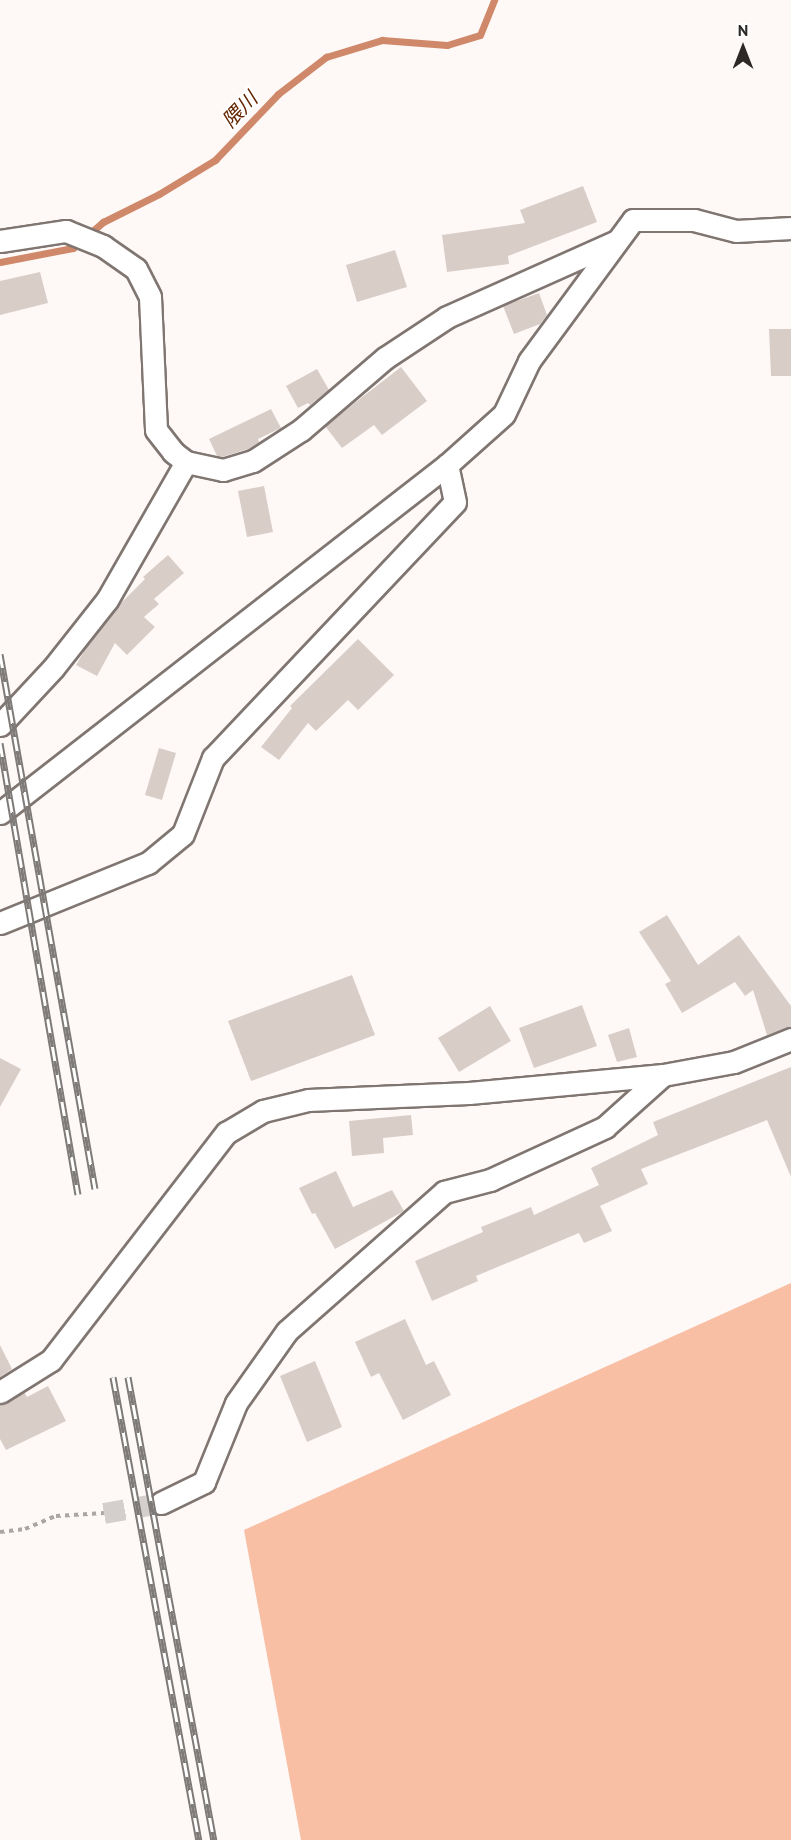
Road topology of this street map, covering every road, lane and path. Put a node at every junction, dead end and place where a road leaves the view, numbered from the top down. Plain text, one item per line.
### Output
1 (791, 228) edge
2 (0, 241) edge
3 (615, 242) junction
4 (186, 462) junction
5 (447, 465) junction
6 (0, 725) edge
7 (0, 813) edge
8 (0, 923) edge
9 (791, 1039) edge
10 (663, 1075) junction
11 (0, 1392) edge
12 (160, 1503) tunnel mouth
13 (104, 1513) tunnel mouth
14 (0, 1532) edge

1 - 3 street
2 - 4 street
3 - 4 street
3 - 5 street
4 - 6 street
5 - 7 street
5 - 8 street
9 - 10 street
10 - 11 street
10 - 12 street
13 - 14 path

